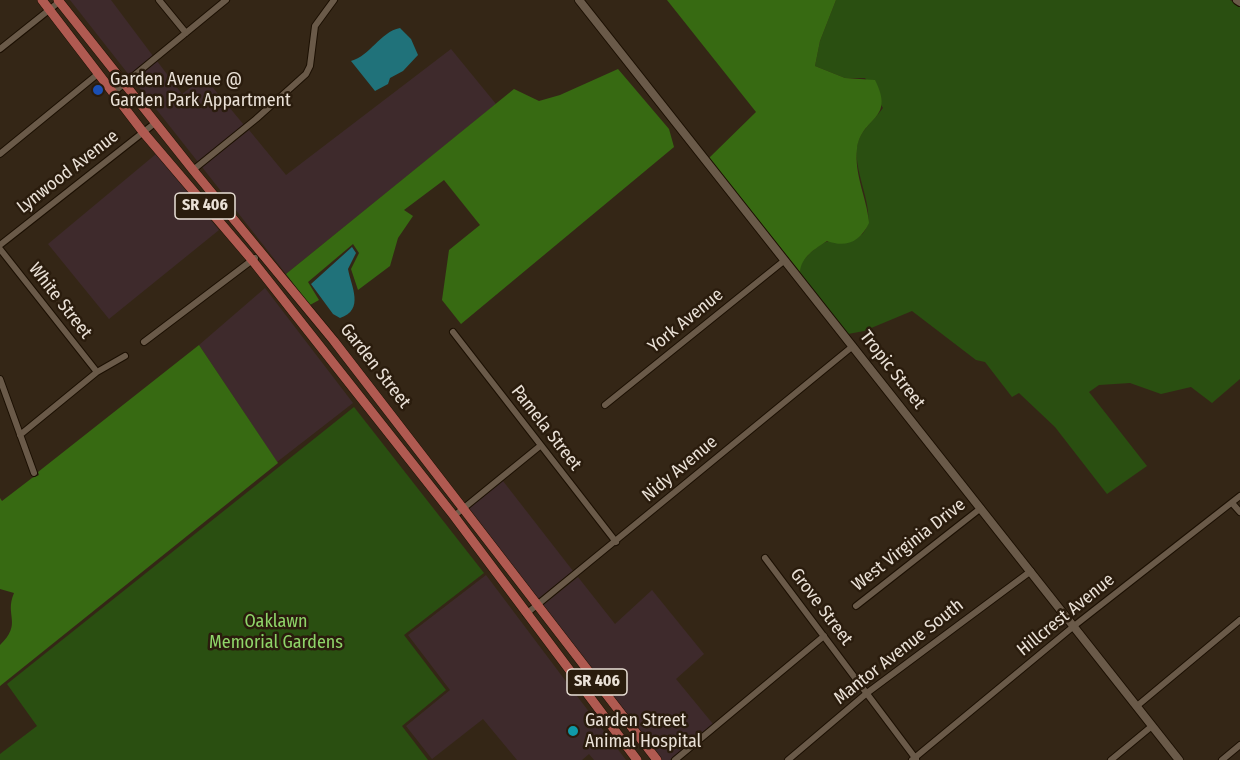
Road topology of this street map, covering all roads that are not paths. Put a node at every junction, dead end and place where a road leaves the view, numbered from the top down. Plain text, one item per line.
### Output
1 (42, 0) edge
2 (159, 0) edge
3 (226, 0) edge
4 (334, 0) edge
5 (579, 0) edge
6 (58, 1) edge
7 (49, 10) junction
8 (186, 33) junction
9 (0, 49) edge
10 (99, 73) junction
11 (124, 85) junction
12 (114, 92) junction
13 (155, 123) junction
14 (143, 132) junction
15 (0, 154) edge
16 (193, 170) junction
17 (0, 247) edge
18 (263, 252) junction
19 (252, 260) junction
20 (785, 260) junction
21 (453, 332) dead end
22 (334, 341) junction
23 (144, 342) dead end
24 (853, 346) junction
25 (323, 350) junction
26 (124, 356) dead end
27 (97, 372) junction
28 (0, 380) edge
29 (605, 405) dead end
30 (20, 435) junction
31 (412, 441) junction
32 (540, 446) junction
33 (401, 449) junction
34 (34, 473) dead end
35 (1240, 496) edge
36 (1232, 503) junction
37 (464, 507) junction
38 (981, 508) junction
39 (1240, 512) edge
40 (454, 516) junction
41 (616, 542) junction
42 (500, 554) junction
43 (765, 558) dead end
44 (488, 563) junction
45 (1030, 571) junction
46 (537, 604) junction
47 (856, 606) dead end
48 (526, 614) junction
49 (1240, 620) edge
50 (1074, 626) junction
51 (824, 636) junction
52 (867, 693) junction
53 (1137, 706) junction
54 (619, 710) junction
55 (610, 725) junction
56 (1152, 726) junction
57 (1240, 745) edge
58 (915, 759) edge
59 (637, 760) edge
60 (657, 760) edge
61 (675, 760) edge
62 (788, 760) edge
63 (1111, 760) edge
64 (1179, 760) edge
65 (1222, 760) edge

1 - 7 main road, Garden Street / SR 406
2 - 8 street
3 - 8 street
4 - 16 street
5 - 20 street, Tropic Street
6 - 7 street
6 - 11 main road, Garden Street / SR 406
7 - 9 street
7 - 10 main road, Garden Street / SR 406
8 - 11 street
10 - 12 main road, Garden Street / SR 406
10 - 15 street
11 - 12 street
11 - 13 main road, Garden Street / SR 406
12 - 14 main road, Garden Street / SR 406
13 - 14 street, Lynwood Avenue
13 - 16 main road, Garden Street / SR 406
14 - 17 street, Lynwood Avenue
14 - 19 main road, Garden Street / SR 406
16 - 18 main road, Garden Street / SR 406
17 - 27 street, White Street
18 - 19 street
18 - 22 main road, Garden Street / SR 406
19 - 23 street
19 - 25 main road, Garden Street / SR 406
20 - 24 street, Tropic Street
20 - 29 street, York Avenue
21 - 32 street, Pamela Street
22 - 25 street
22 - 31 main road, Garden Street / SR 406
24 - 38 street, Tropic Street
24 - 41 street, Nidy Avenue
25 - 33 main road, Garden Street / SR 406
26 - 27 street
27 - 30 street
28 - 30 street
30 - 34 street
31 - 33 street
31 - 37 main road, Garden Street / SR 406
32 - 37 street
32 - 41 street, Pamela Street
33 - 40 main road, Garden Street / SR 406
35 - 36 street, Hillcrest Avenue
36 - 39 street
36 - 50 street, Hillcrest Avenue
37 - 40 street
37 - 42 main road, Garden Street / SR 406
38 - 45 street, Tropic Street
38 - 47 street, West Virginia Drive
40 - 44 main road, Garden Street / SR 406
41 - 46 street, Nidy Avenue
42 - 44 street
42 - 46 main road, Garden Street / SR 406
43 - 51 street, Grove Street
44 - 48 main road, Garden Street / SR 406
45 - 50 street, Tropic Street
45 - 52 street, Mantor Avenue South
46 - 48 street, Nidy Avenue
46 - 54 main road, Garden Street / SR 406
48 - 55 main road, Garden Street / SR 406
49 - 53 street
50 - 53 street, Tropic Street
50 - 58 street, Hillcrest Avenue
51 - 52 street, Grove Street
51 - 61 street
52 - 58 street, Grove Street
52 - 62 street, Mantor Avenue South
53 - 56 street, Tropic Street
54 - 55 main road
54 - 60 main road, Garden Street / SR 406
55 - 59 main road, Garden Street / SR 406
56 - 63 street
56 - 64 street, Tropic Street
57 - 65 street

